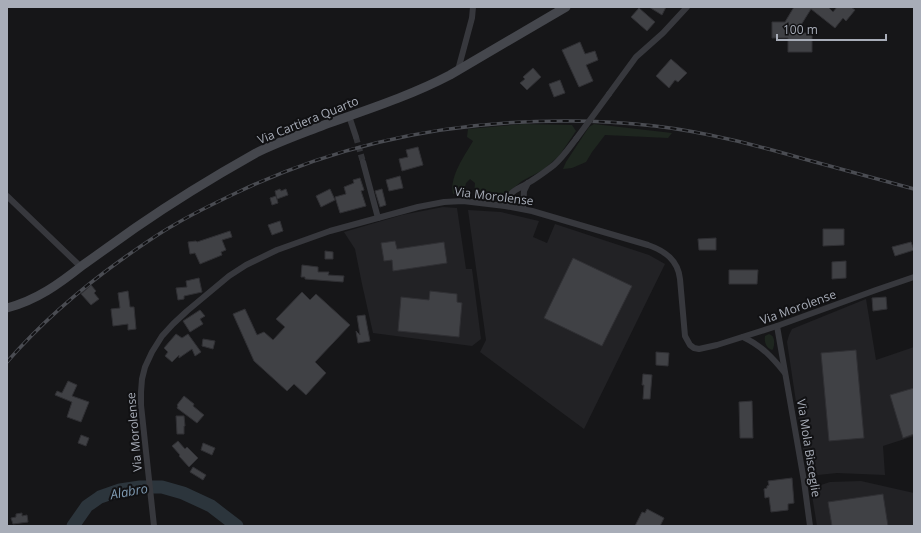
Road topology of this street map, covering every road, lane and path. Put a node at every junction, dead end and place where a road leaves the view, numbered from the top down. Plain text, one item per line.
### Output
1 (473, 7) edge
2 (566, 7) edge
3 (687, 7) edge
4 (458, 70) junction
5 (349, 116) junction
6 (356, 137) tunnel mouth
7 (363, 162) tunnel mouth
8 (528, 183) junction
9 (7, 196) edge
10 (505, 206) junction
11 (523, 209) junction
12 (378, 218) junction
13 (81, 267) junction
14 (914, 277) edge
15 (7, 308) edge
16 (777, 326) junction
17 (743, 338) junction
18 (786, 374) junction
19 (154, 526) edge
20 (810, 526) edge

1 - 4 street
2 - 4 street, Via Cartiera Quarto
3 - 8 street, bridge
4 - 5 street, Via Cartiera Quarto
5 - 6 street
5 - 13 street, Via Cartiera Quarto
7 - 12 street
8 - 10 street
8 - 11 street
9 - 13 street
10 - 11 street, Via Morolense
10 - 12 street, Via Morolense
11 - 17 street, Via Morolense
12 - 19 street, Via Morolense
13 - 15 street, Via Cartiera Quarto
14 - 16 street, Via Morolense
16 - 17 street, Via Morolense
16 - 18 street, Via Mola Bisceglie
17 - 18 street
18 - 20 street, Via Mola Bisceglie

